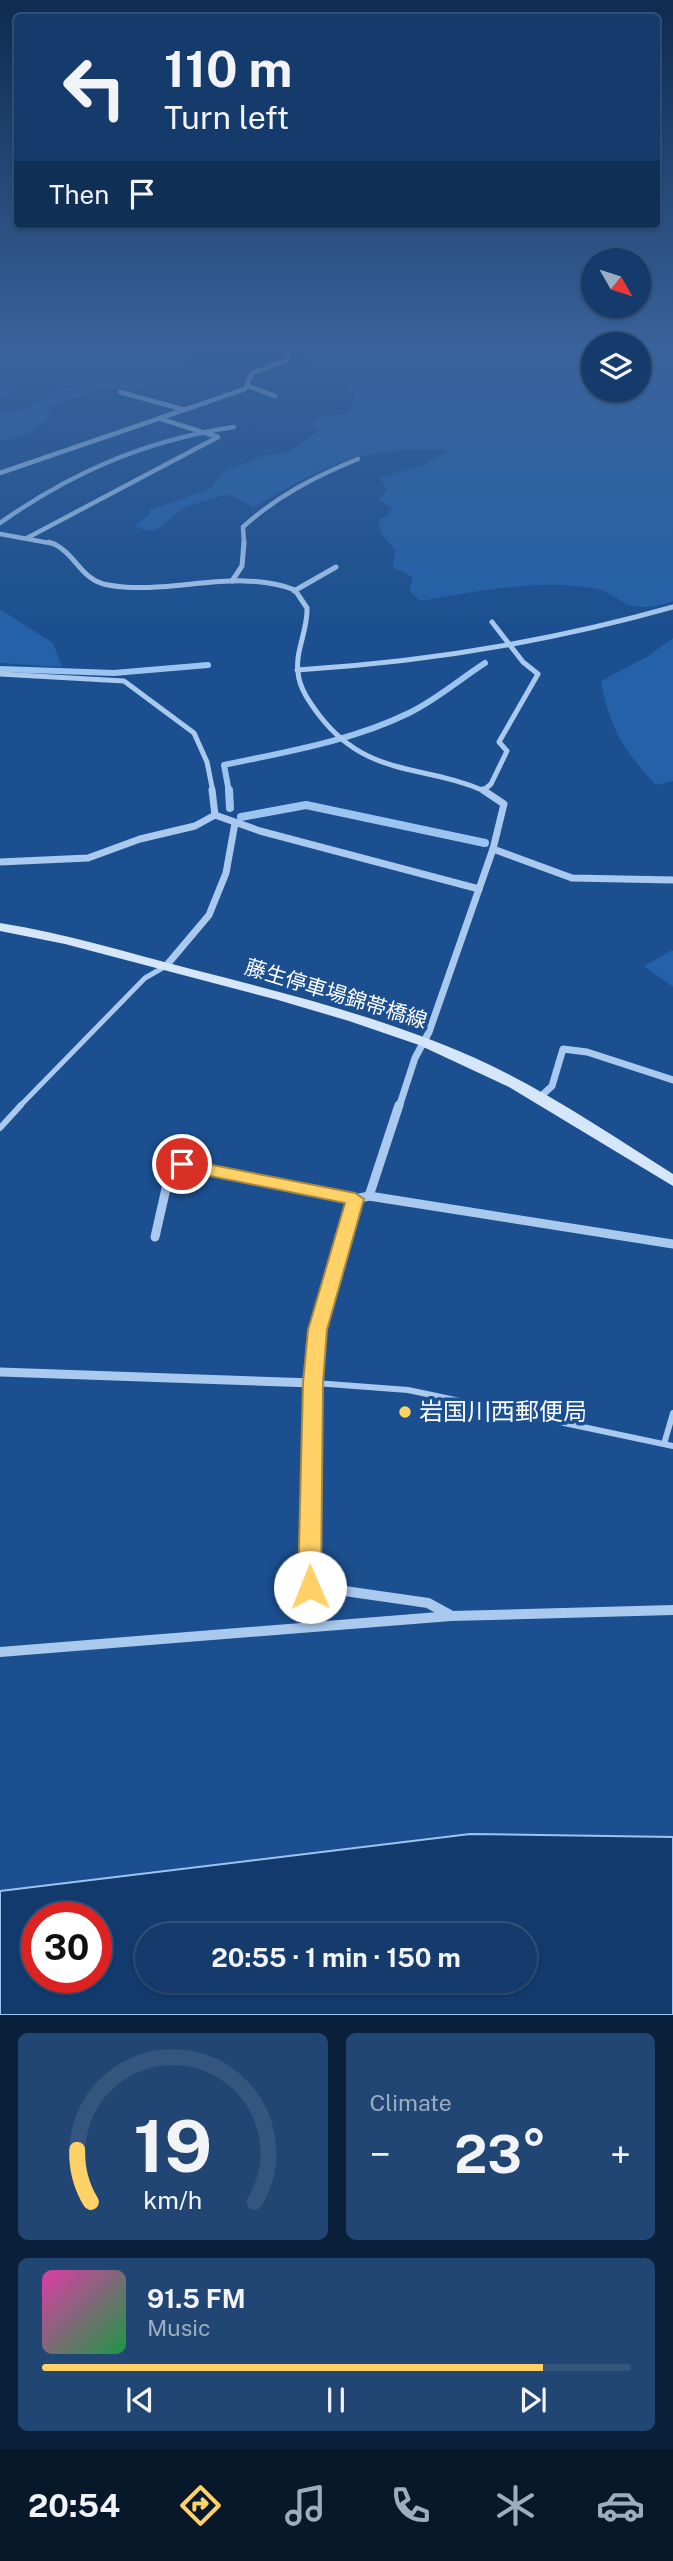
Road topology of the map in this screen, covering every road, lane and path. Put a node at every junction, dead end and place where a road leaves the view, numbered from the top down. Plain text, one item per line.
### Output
1 (89, 443) edge
2 (207, 443) edge
3 (358, 459) dead end
4 (0, 473) edge
5 (0, 534) edge
6 (27, 538) junction
7 (336, 567) dead end
8 (232, 581) junction
9 (294, 591) junction
10 (673, 607) edge
11 (492, 622) dead end
12 (515, 651) junction
13 (296, 670) junction
14 (0, 674) edge
15 (484, 790) junction
16 (215, 815) junction
17 (235, 823) junction
18 (493, 849) junction
19 (0, 862) edge
20 (673, 880) edge
21 (479, 889) junction
22 (0, 927) edge
23 (166, 966) junction
24 (424, 1042) junction
25 (673, 1080) edge
26 (539, 1098) junction
27 (0, 1128) edge
28 (673, 1181) edge
29 (369, 1196) junction
30 (355, 1199) junction
31 (155, 1237) dead end
32 (673, 1244) edge
33 (0, 1372) edge
34 (313, 1383) junction
35 (673, 1413) edge
36 (664, 1444) junction
37 (673, 1446) edge
38 (673, 1610) edge
39 (451, 1616) junction
40 (0, 1652) edge

1 - 4 street
2 - 6 street
3 - 8 street
5 - 6 street
6 - 8 street
7 - 9 street
8 - 9 street
9 - 13 street
10 - 12 street
11 - 12 street
12 - 13 street
12 - 15 street
13 - 15 street
14 - 16 street
15 - 18 street
16 - 17 street
16 - 19 street
17 - 21 street
17 - 23 street
18 - 20 street
18 - 21 street
21 - 24 street
22 - 23 main road, 藤生停車場錦帯橋線
23 - 24 main road, 藤生停車場錦帯橋線
23 - 27 lane
24 - 26 main road, 藤生停車場錦帯橋線
24 - 29 street
25 - 26 street
26 - 28 main road, 藤生停車場錦帯橋線
29 - 30 street
29 - 32 street
30 - 31 street
30 - 34 street
33 - 34 street
34 - 36 lane
34 - 39 street
35 - 36 lane
36 - 37 lane
38 - 39 street
39 - 40 street

